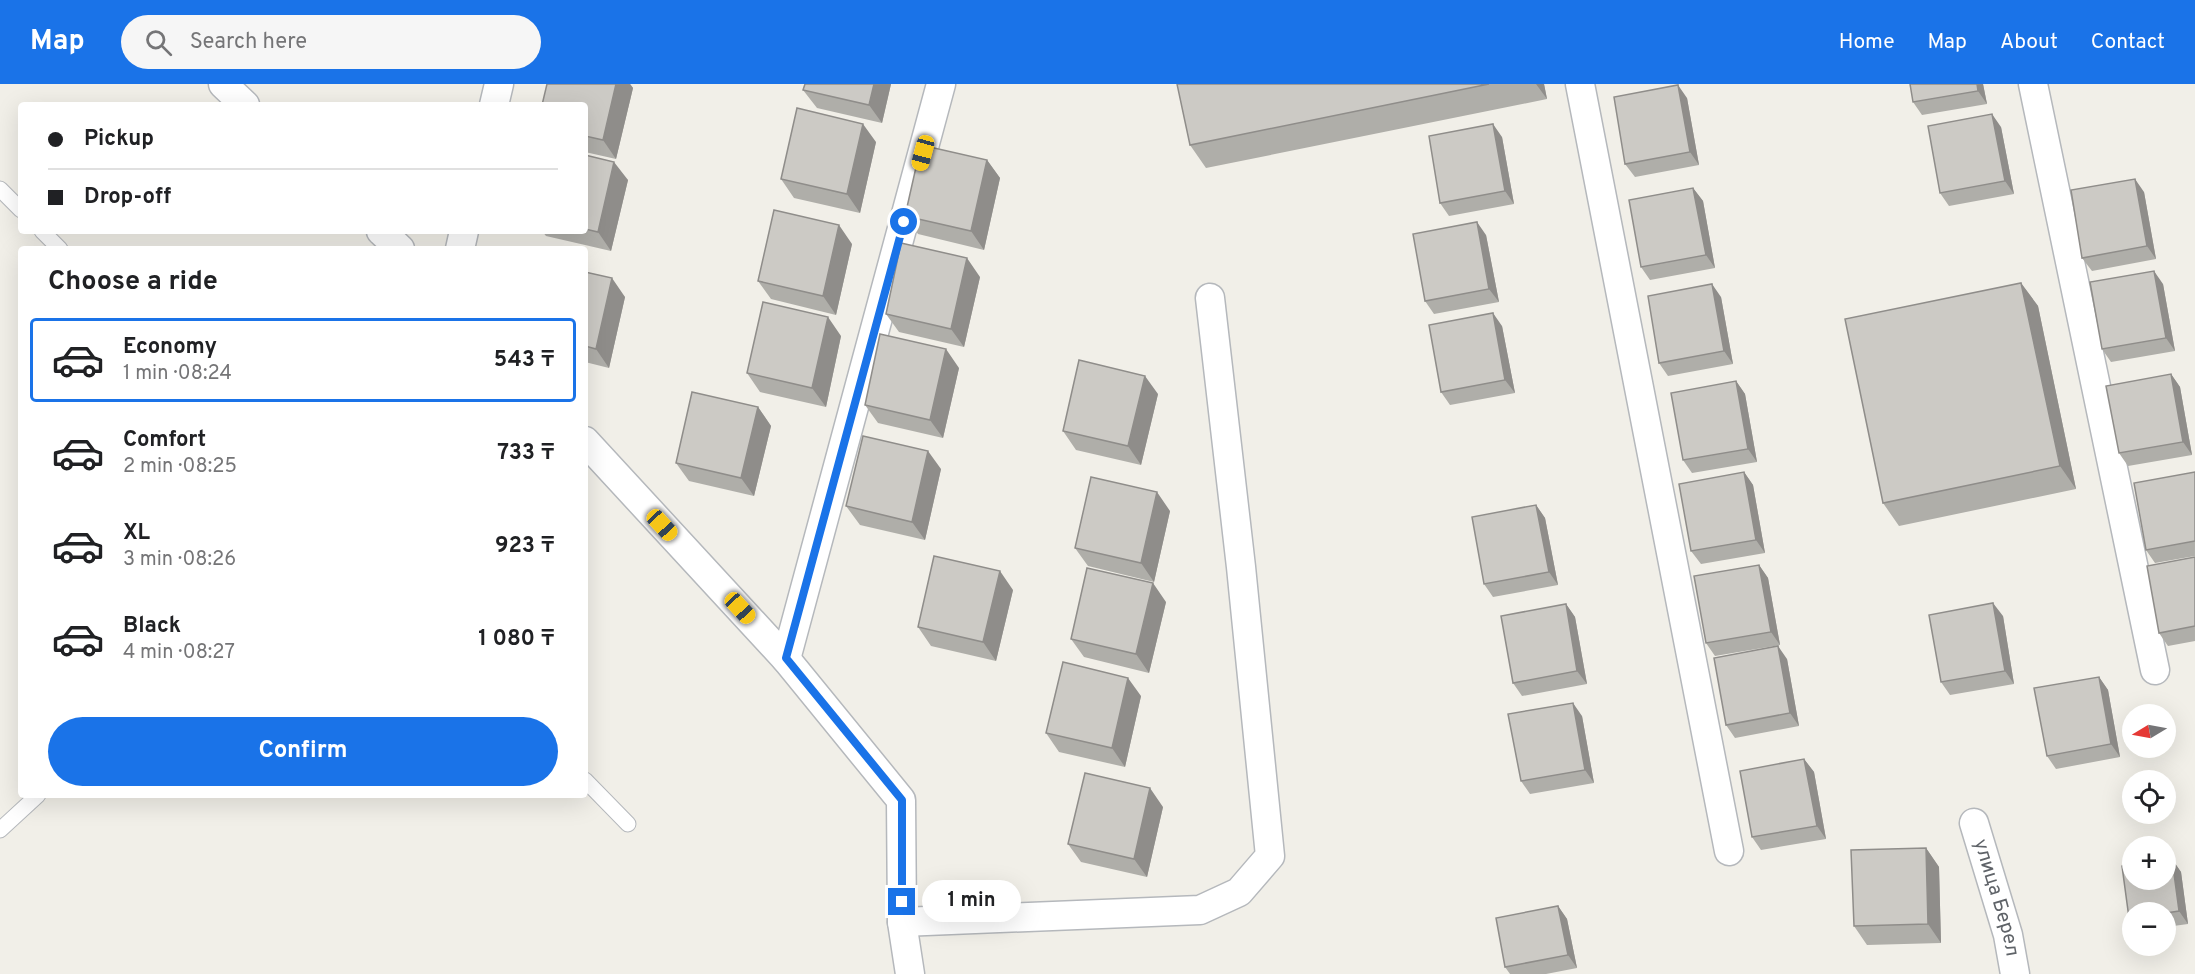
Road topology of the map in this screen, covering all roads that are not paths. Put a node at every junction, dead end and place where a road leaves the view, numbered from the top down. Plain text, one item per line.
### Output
1 (223, 84) edge
2 (499, 84) edge
3 (941, 84) edge
4 (1580, 84) edge
5 (2033, 84) edge
6 (242, 102) edge
7 (495, 102) edge
8 (0, 189) edge
9 (18, 207) edge
10 (45, 234) edge
11 (384, 234) edge
12 (57, 246) edge
13 (397, 246) edge
14 (1210, 298) dead end
15 (588, 444) edge
16 (786, 658) junction
17 (2155, 669) dead end
18 (588, 783) edge
19 (35, 798) edge
20 (1974, 823) dead end
21 (628, 824) dead end
22 (0, 830) edge
23 (1729, 851) dead end
24 (902, 922) junction
25 (910, 974) edge
26 (2015, 974) edge

1 - 6 street
2 - 7 street
3 - 16 street
4 - 23 street
5 - 17 street
8 - 9 lane
10 - 12 lane
11 - 13 street
14 - 24 street
15 - 16 street
16 - 24 street
18 - 21 lane
19 - 22 lane
20 - 26 street, улица Берел
24 - 25 street

